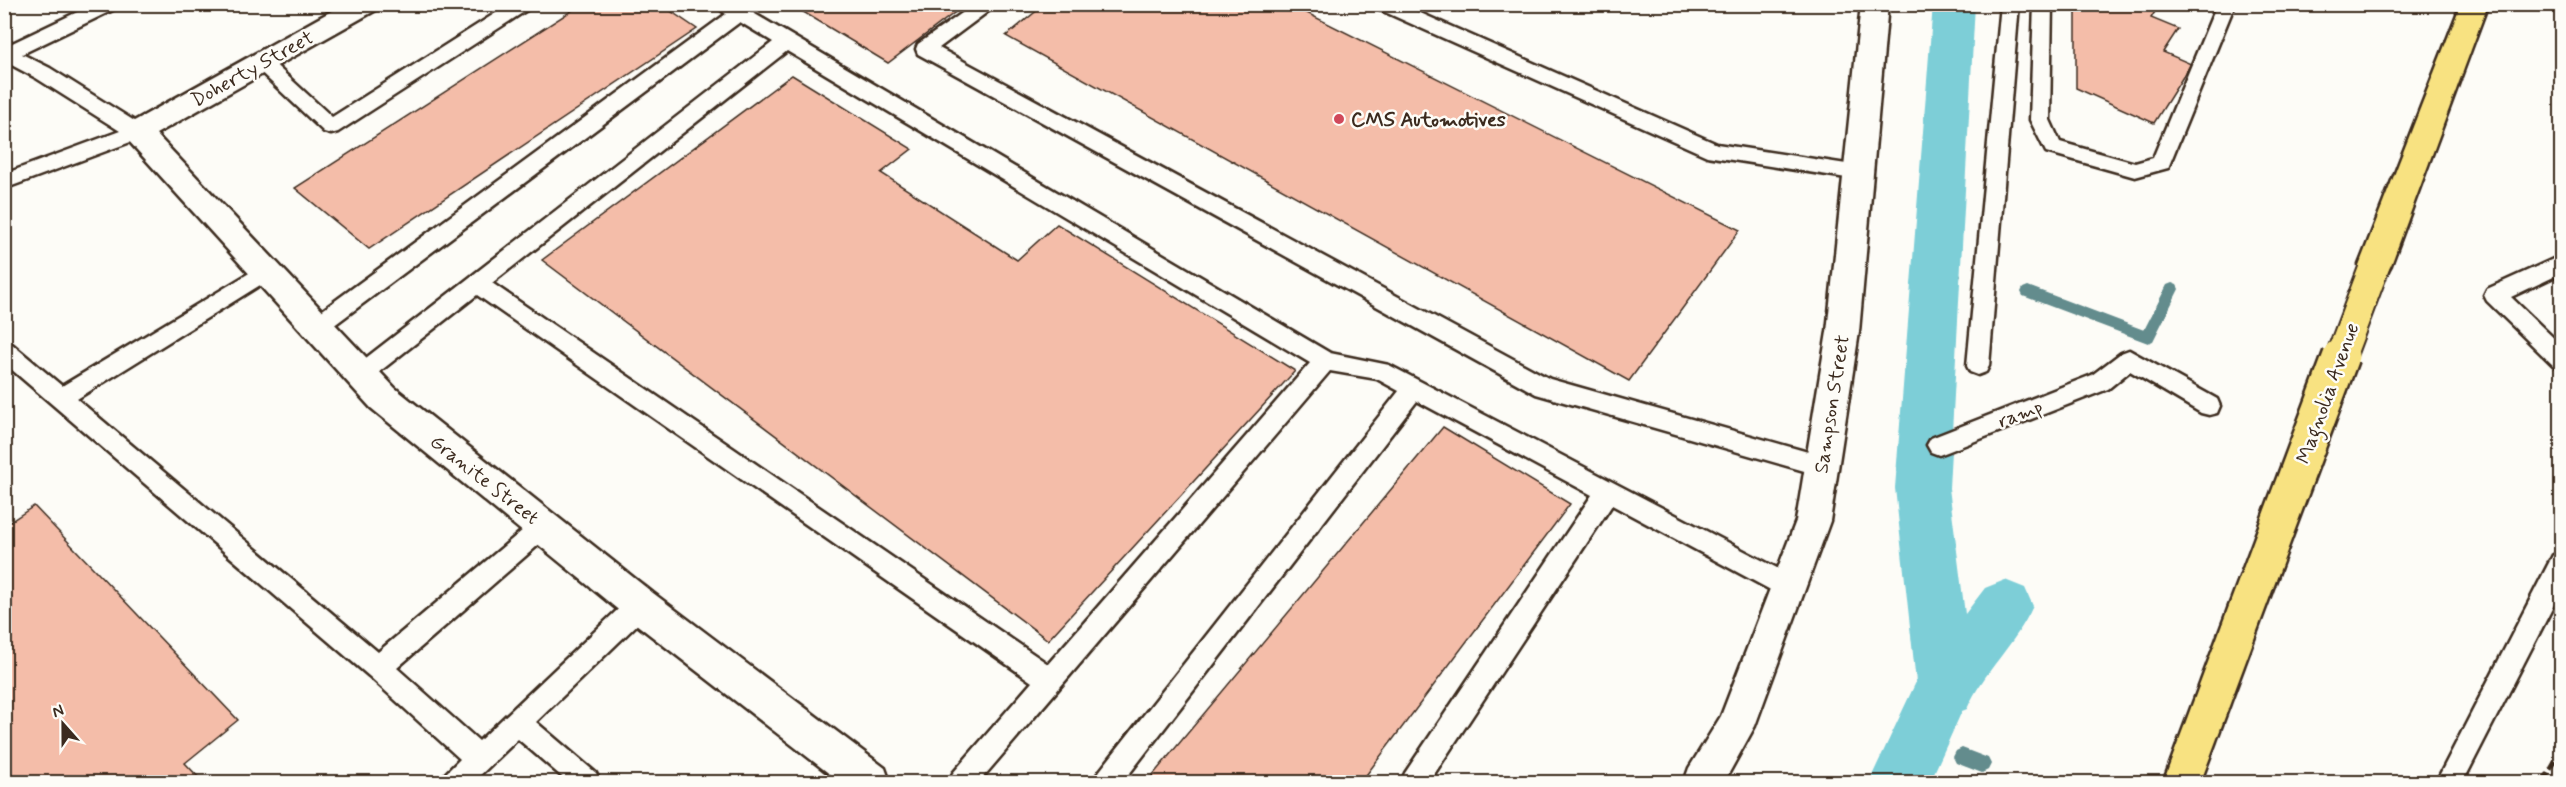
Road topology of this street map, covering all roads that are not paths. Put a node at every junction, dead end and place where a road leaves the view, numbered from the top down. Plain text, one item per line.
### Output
1 (366, 4) edge
2 (524, 4) edge
3 (989, 4) edge
4 (1382, 4) edge
5 (1875, 4) edge
6 (2010, 4) edge
7 (2043, 4) edge
8 (2226, 4) edge
9 (2475, 4) edge
10 (101, 6) edge
11 (730, 9) edge
12 (786, 42) junction
13 (5, 54) edge
14 (261, 63) junction
15 (138, 132) junction
16 (1858, 173) junction
17 (4, 182) edge
18 (2562, 263) edge
19 (266, 271) junction
20 (477, 284) junction
21 (317, 326) junction
22 (4, 350) edge
23 (2562, 360) edge
24 (1325, 362) junction
25 (1978, 366) dead end
26 (361, 374) junction
27 (1414, 388) junction
28 (60, 398) junction
29 (2209, 405) dead end
30 (1939, 445) dead end
31 (1822, 466) junction
32 (1608, 491) junction
33 (544, 526) junction
34 (2562, 563) edge
35 (1789, 587) junction
36 (640, 605) junction
37 (378, 668) junction
38 (1050, 680) junction
39 (517, 722) junction
40 (479, 759) junction
41 (455, 783) edge
42 (587, 783) edge
43 (871, 783) edge
44 (962, 783) edge
45 (1107, 783) edge
46 (1414, 783) edge
47 (1703, 783) edge
48 (2182, 783) edge
49 (2449, 783) edge

1 - 14 street, Doherty Street
2 - 14 lane
3 - 31 lane
4 - 16 lane
5 - 16 street, Sampson Street
6 - 25 lane
7 - 8 lane
9 - 48 main road, Magnolia Avenue, bridge
10 - 13 lane
11 - 12 lane
11 - 21 lane
12 - 20 lane
12 - 24 lane
13 - 15 lane
14 - 15 street, Doherty Street
15 - 17 lane
15 - 19 street, Granite Street
16 - 31 street, Sampson Street
18 - 23 lane
19 - 21 street, Granite Street
19 - 28 lane
20 - 26 lane
20 - 38 lane
21 - 26 street, Granite Street
22 - 28 lane
24 - 27 lane
24 - 38 lane
26 - 33 street, Granite Street
27 - 32 lane
27 - 45 lane
28 - 37 lane
29 - 30 lane, ramp
31 - 35 street, Sampson Street
32 - 35 lane
32 - 46 lane
33 - 36 street, Granite Street
33 - 37 lane
34 - 49 lane
35 - 47 street, Sampson Street
36 - 39 lane
36 - 43 street, Granite Street
37 - 40 lane
38 - 44 lane
39 - 40 lane
39 - 42 lane
40 - 41 lane

